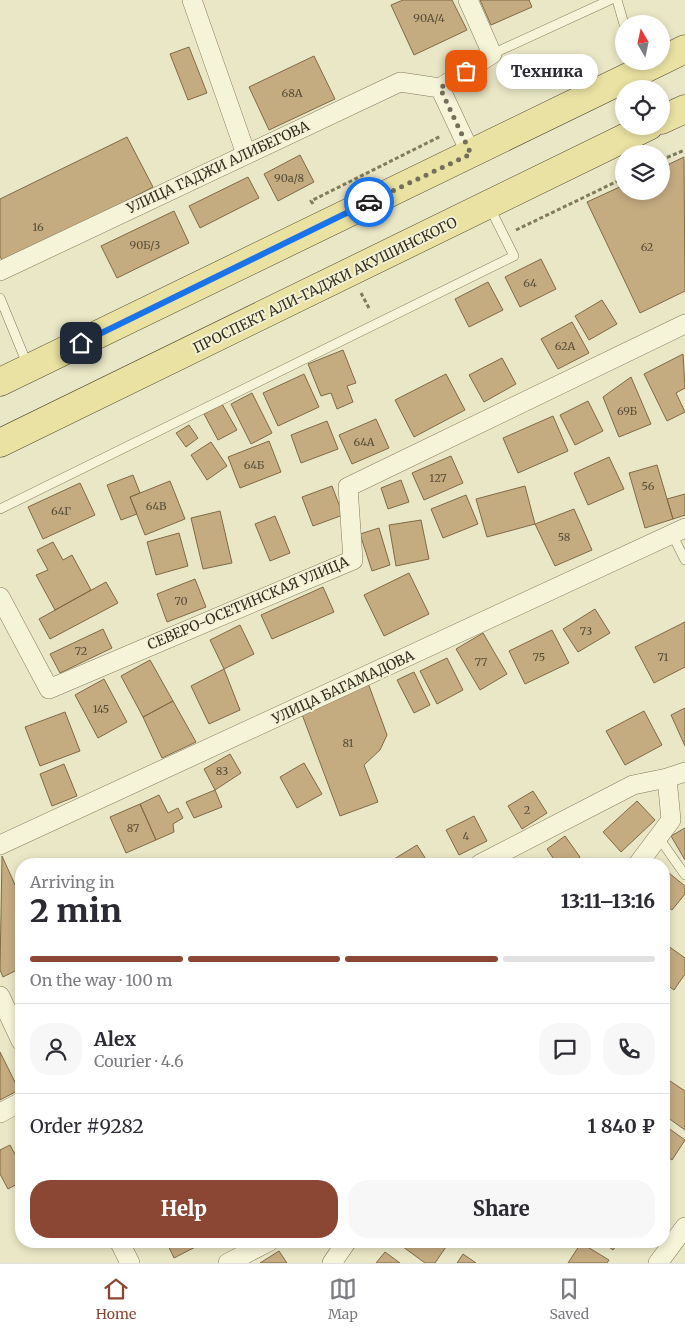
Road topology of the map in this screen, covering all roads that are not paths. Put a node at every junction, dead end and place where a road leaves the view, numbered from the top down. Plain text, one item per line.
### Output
1 (192, 0) edge
2 (468, 0) edge
3 (610, 0) edge
4 (617, 0) edge
5 (621, 15) edge
6 (685, 49) edge
7 (492, 54) junction
8 (670, 55) edge
9 (637, 70) edge
10 (440, 88) junction
11 (685, 109) edge
12 (670, 116) edge
13 (631, 135) edge
14 (246, 154) junction
15 (471, 154) junction
16 (489, 205) junction
17 (0, 272) edge
18 (0, 298) edge
19 (685, 324) edge
20 (29, 368) junction
21 (0, 382) edge
22 (0, 443) edge
23 (0, 510) edge
24 (679, 531) edge
25 (685, 560) edge
26 (0, 597) edge
27 (685, 772) edge
28 (667, 778) junction
29 (659, 838) junction
30 (0, 845) edge
31 (492, 858) edge
32 (643, 858) edge
33 (685, 875) edge
34 (0, 996) edge
35 (15, 1028) edge
36 (15, 1105) edge
37 (0, 1114) edge
38 (682, 1237) edge
39 (122, 1248) edge
40 (257, 1248) edge
41 (342, 1248) edge
42 (130, 1263) edge
43 (228, 1263) edge
44 (332, 1263) edge
45 (658, 1263) edge

1 - 14 street
2 - 7 street
3 - 7 lane
4 - 5 lane
6 - 8 main road
7 - 10 street
9 - 15 main road
10 - 14 street, УЛИЦА ГАДЖИ АЛИБЕГОВА
10 - 15 street
11 - 12 main road
13 - 16 main road, ПРОСПЕКТ АЛИ-ГАДЖИ АКУШИНСКОГО
14 - 17 street, УЛИЦА ГАДЖИ АЛИБЕГОВА
15 - 20 main road
16 - 22 main road, ПРОСПЕКТ АЛИ-ГАДЖИ АКУШИНСКОГО
16 - 23 lane
18 - 20 lane
19 - 26 street, СЕВЕРО-ОСЕТИНСКАЯ УЛИЦА
20 - 21 main road
24 - 25 lane
24 - 30 street, УЛИЦА БАГАМАДОВА
27 - 28 street
28 - 29 street
28 - 31 street
29 - 32 street
29 - 33 lane
34 - 35 street
36 - 37 street
38 - 45 street
39 - 42 street
40 - 43 street
41 - 44 street

